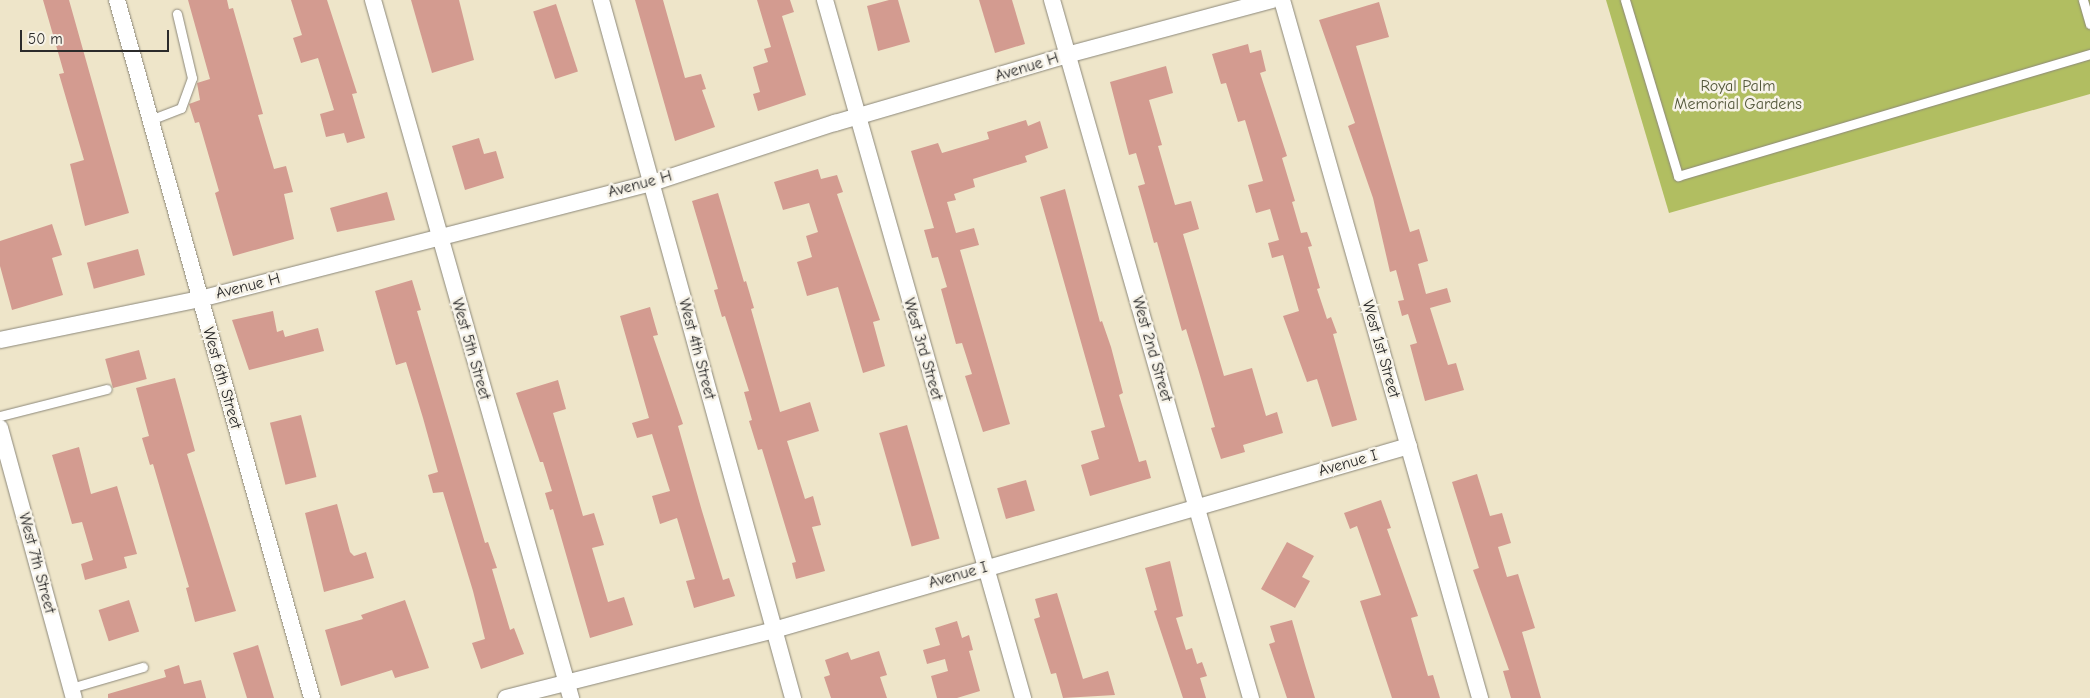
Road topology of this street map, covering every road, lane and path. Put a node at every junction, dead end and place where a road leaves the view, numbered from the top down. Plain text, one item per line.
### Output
1 (117, 0) edge
2 (373, 0) edge
3 (601, 0) edge
4 (824, 0) edge
5 (1052, 0) edge
6 (1272, 0) edge
7 (1282, 0) edge
8 (1625, 0) edge
9 (2083, 0) edge
10 (177, 14) dead end
11 (2090, 24) edge
12 (2090, 54) edge
13 (1067, 55) junction
14 (857, 118) junction
15 (150, 120) junction
16 (652, 183) junction
17 (440, 239) junction
18 (200, 299) junction
19 (0, 340) edge
20 (107, 389) dead end
21 (0, 416) edge
22 (0, 428) edge
23 (1409, 446) junction
24 (1196, 506) junction
25 (985, 567) junction
26 (774, 630) junction
27 (143, 667) dead end
28 (569, 691) edge
29 (73, 693) edge
30 (312, 698) edge
31 (506, 698) edge
32 (793, 698) edge
33 (1023, 698) edge
34 (1251, 698) edge
35 (1480, 698) edge

1 - 15 street, West 6th Street
2 - 17 street, West 5th Street
3 - 16 street, West 4th Street
4 - 14 street, West 3rd Street
5 - 13 street, West 2nd Street
6 - 13 street, Avenue H
7 - 23 street, West 1st Street
8 - 12 lane
9 - 11 lane
10 - 15 lane
13 - 14 street, Avenue H
13 - 24 street, West 2nd Street
14 - 16 street, Avenue H
14 - 25 street, West 3rd Street
15 - 18 street, West 6th Street
16 - 17 street, Avenue H
16 - 26 street, West 4th Street
17 - 18 street, Avenue H
17 - 28 street, West 5th Street
18 - 19 street, Avenue H
18 - 30 street, West 6th Street
20 - 21 lane
22 - 29 street, West 7th Street
23 - 24 street, Avenue I
23 - 35 street, West 1st Street
24 - 25 street, Avenue I
24 - 34 street, West 2nd Street
25 - 26 street, Avenue I
25 - 33 street, West 3rd Street
26 - 28 street, Avenue I
26 - 32 street, West 4th Street
27 - 29 lane
28 - 31 street, Avenue I

